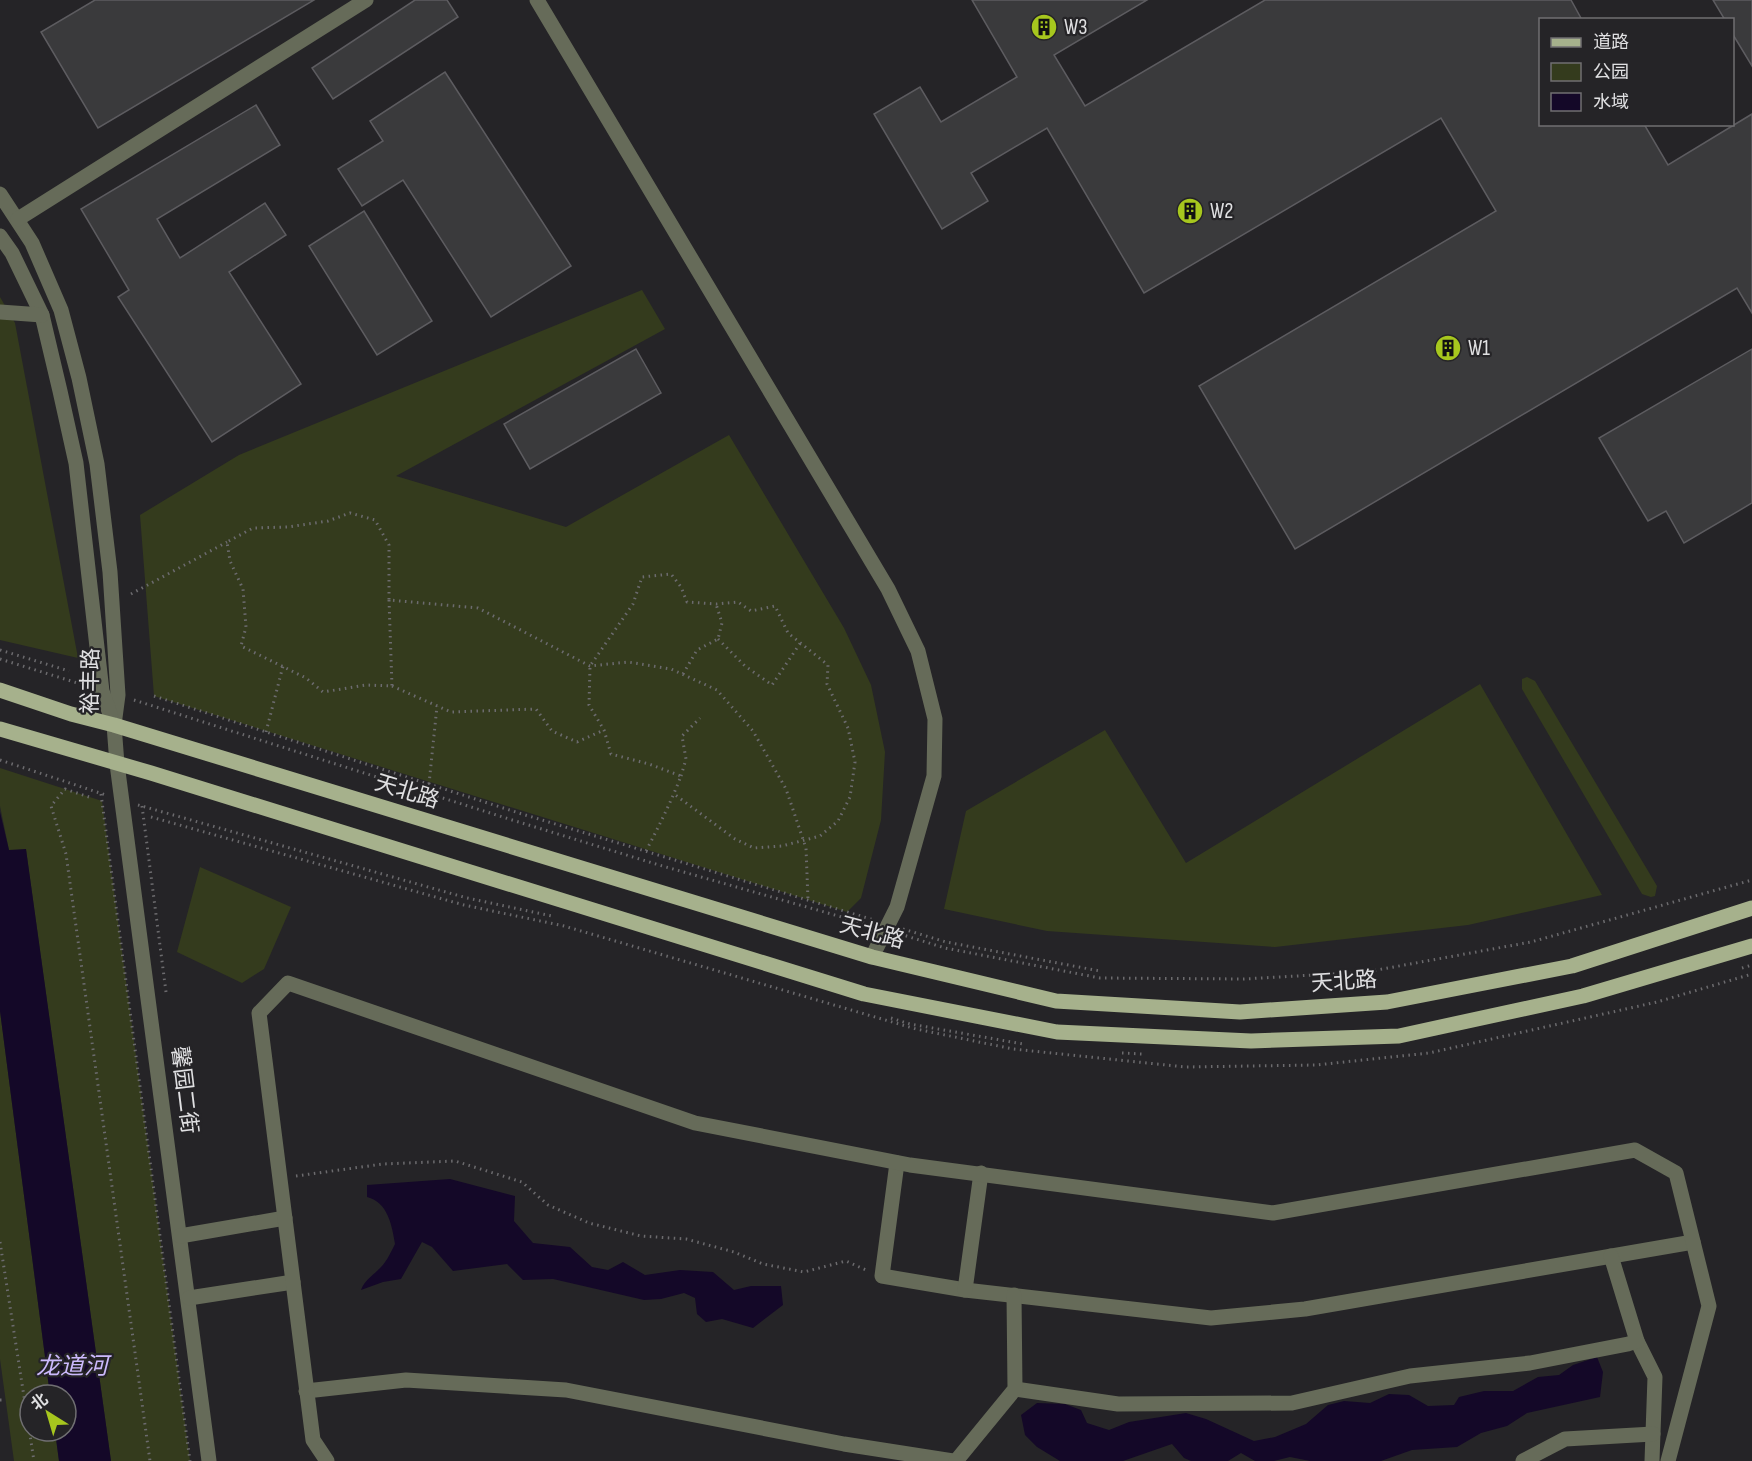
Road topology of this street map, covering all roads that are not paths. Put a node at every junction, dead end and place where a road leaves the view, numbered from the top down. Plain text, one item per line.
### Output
1 (366, 0) edge
2 (537, 0) edge
3 (0, 194) edge
4 (18, 219) junction
5 (0, 236) edge
6 (0, 312) edge
7 (42, 315) junction
8 (2, 691) edge
9 (114, 725) junction
10 (0, 729) edge
11 (117, 764) junction
12 (1752, 908) edge
13 (1752, 946) edge
14 (872, 957) junction
15 (897, 1163) junction
16 (981, 1173) junction
17 (285, 1218) junction
18 (180, 1236) junction
19 (1693, 1242) junction
20 (1611, 1256) junction
21 (293, 1281) junction
22 (965, 1290) junction
23 (1014, 1295) junction
24 (189, 1298) junction
25 (1637, 1341) junction
26 (1015, 1389) junction
27 (306, 1391) junction
28 (1653, 1434) junction
29 (209, 1461) edge
30 (327, 1461) edge
31 (954, 1461) edge
32 (1522, 1461) edge
33 (1652, 1461) edge
34 (1668, 1461) edge

1 - 4 street
2 - 14 street
3 - 4 street, 裕丰路
4 - 9 street, 裕丰路
5 - 7 street, 裕丰路
6 - 7 street
7 - 9 street, 裕丰路
8 - 9 main road, 天北路
9 - 11 street, 馨园二街
9 - 14 main road, 天北路
10 - 11 main road
11 - 13 main road
11 - 18 street, 馨园二街
12 - 14 main road, 天北路
15 - 16 street
15 - 17 street
15 - 22 street
16 - 19 street
16 - 22 street
17 - 18 street
17 - 21 street
18 - 24 street, 馨园二街
19 - 20 street
19 - 34 street
20 - 23 street
20 - 25 street
21 - 24 street
21 - 27 street
22 - 23 street
23 - 26 street
24 - 29 street, 馨园二街
25 - 26 street
25 - 28 street
26 - 31 street
27 - 30 street
27 - 31 street
28 - 32 street
28 - 33 street

